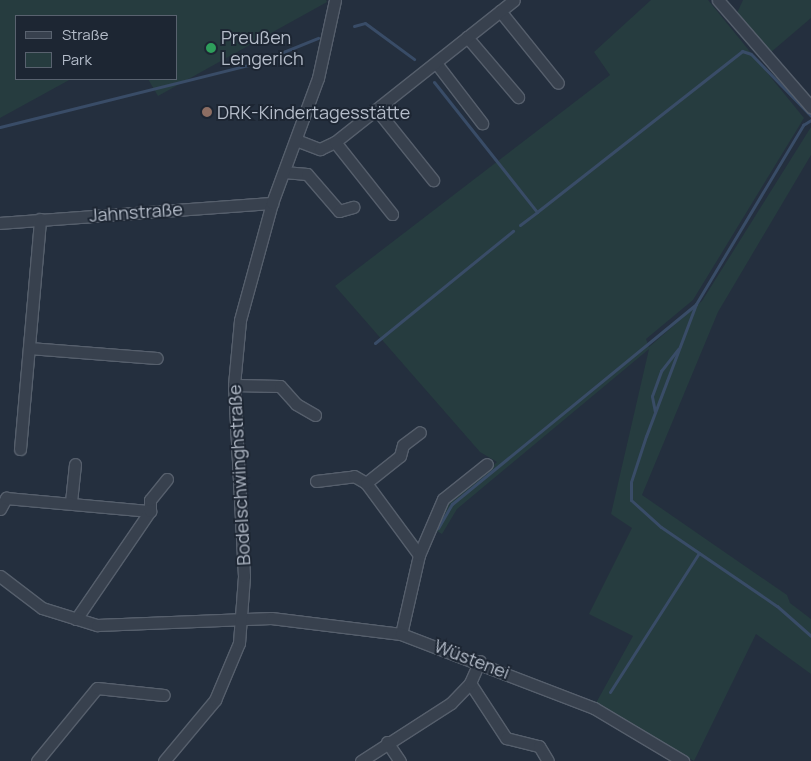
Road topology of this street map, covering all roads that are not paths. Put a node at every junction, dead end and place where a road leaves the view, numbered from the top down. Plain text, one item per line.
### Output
1 (335, 0) edge
2 (514, 0) edge
3 (718, 0) edge
4 (500, 11) junction
5 (467, 37) junction
6 (436, 63) junction
7 (558, 82) dead end
8 (518, 97) dead end
9 (811, 107) edge
10 (377, 110) junction
11 (482, 123) dead end
12 (296, 140) junction
13 (335, 142) junction
14 (284, 172) junction
15 (433, 180) dead end
16 (272, 203) junction
17 (354, 208) dead end
18 (392, 214) dead end
19 (40, 219) junction
20 (0, 223) edge
21 (29, 348) junction
22 (157, 358) dead end
23 (234, 386) junction
24 (315, 415) dead end
25 (420, 432) dead end
26 (20, 449) dead end
27 (75, 464) dead end
28 (487, 464) dead end
29 (167, 479) dead end
30 (316, 481) dead end
31 (366, 484) junction
32 (71, 502) junction
33 (0, 509) edge
34 (150, 511) junction
35 (419, 555) junction
36 (0, 576) edge
37 (243, 618) junction
38 (76, 619) junction
39 (401, 634) junction
40 (480, 661) junction
41 (470, 683) junction
42 (164, 695) dead end
43 (388, 742) junction
44 (37, 761) edge
45 (164, 761) edge
46 (361, 761) edge
47 (400, 761) edge
48 (548, 761) edge
49 (683, 761) edge

1 - 12 street, Bodelschwinghstraße
2 - 4 street
3 - 9 street
4 - 5 street
4 - 7 street
5 - 6 street
5 - 8 street
6 - 10 street
6 - 11 street
10 - 13 street
10 - 15 street
12 - 13 street
12 - 14 street, Bodelschwinghstraße
13 - 18 street
14 - 16 street, Bodelschwinghstraße
14 - 17 street
16 - 19 street, Jahnstraße
16 - 23 street, Bodelschwinghstraße
19 - 20 street, Jahnstraße
19 - 21 street
21 - 22 street
21 - 26 street
23 - 24 street
23 - 37 street, Bodelschwinghstraße
25 - 31 street
27 - 32 street
28 - 35 street
29 - 34 street
30 - 31 street
31 - 35 street
32 - 33 street
32 - 34 street
34 - 38 street
35 - 39 street
36 - 38 street, Wüstenei
37 - 38 street, Wüstenei
37 - 39 street, Wüstenei
37 - 45 street, Bodelschwinghstraße
39 - 40 street, Wüstenei
40 - 41 street
40 - 49 street, Wüstenei
41 - 43 street
41 - 48 street
42 - 44 street
43 - 46 street
43 - 47 street

